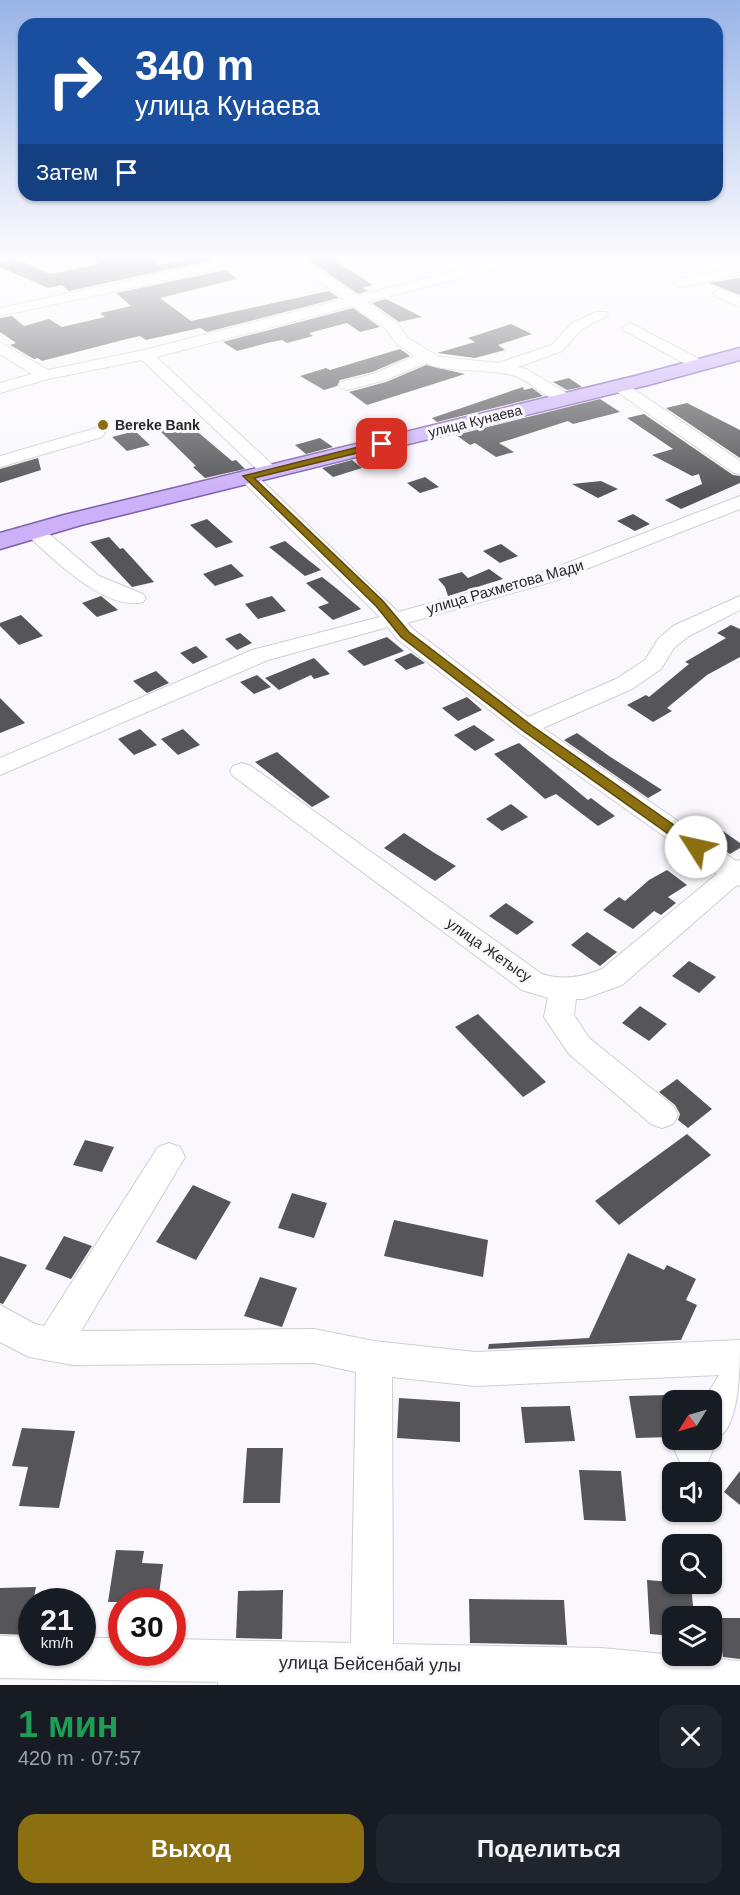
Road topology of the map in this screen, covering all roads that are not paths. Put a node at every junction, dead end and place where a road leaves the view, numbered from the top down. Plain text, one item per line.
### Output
1 (215, 337) edge
2 (399, 337) edge
3 (567, 337) edge
4 (646, 337) edge
5 (0, 347) edge
6 (740, 354) edge
7 (145, 355) junction
8 (425, 358) junction
9 (699, 365) junction
10 (503, 367) junction
11 (45, 375) junction
12 (346, 385) dead end
13 (619, 386) junction
14 (0, 388) edge
15 (564, 399) junction
16 (96, 433) dead end
17 (0, 462) edge
18 (740, 469) edge
19 (258, 474) junction
20 (740, 502) edge
21 (34, 531) junction
22 (0, 541) edge
23 (136, 598) dead end
24 (740, 602) edge
25 (393, 619) junction
26 (526, 727) junction
27 (0, 767) edge
28 (242, 771) dead end
29 (738, 873) edge
30 (564, 988) junction
31 (662, 1115) dead end
32 (169, 1157) dead end
33 (0, 1322) edge
34 (53, 1344) junction
35 (740, 1357) edge
36 (374, 1358) junction
37 (740, 1374) edge
38 (722, 1404) edge
39 (0, 1657) edge
40 (372, 1664) junction
41 (239, 1673) edge
42 (740, 1682) edge

1 - 7 street
2 - 8 street
3 - 10 street
4 - 9 street
5 - 11 street
6 - 9 main road, улица Кунаева
7 - 11 street
7 - 19 street
8 - 10 street
8 - 12 street
9 - 13 main road, улица Кунаева
10 - 15 street
11 - 14 street
13 - 15 main road, улица Кунаева
13 - 18 street
15 - 19 main road, улица Кунаева
16 - 17 street
19 - 21 main road, улица Кунаева
19 - 25 street
20 - 25 street, улица Рахметова Мади
21 - 22 main road, улица Кунаева
21 - 23 street
24 - 26 street
25 - 26 street
25 - 27 street, улица Рахметова Мади
26 - 29 street
28 - 30 street, улица Жетысу
29 - 30 street, улица Жетысу
30 - 31 street
32 - 34 street
33 - 34 street
34 - 36 street
35 - 36 street
36 - 40 street
37 - 38 street
39 - 41 street, улица Бейсенбай улы
40 - 41 street, улица Бейсенбай улы
40 - 42 street, улица Бейсенбай улы

